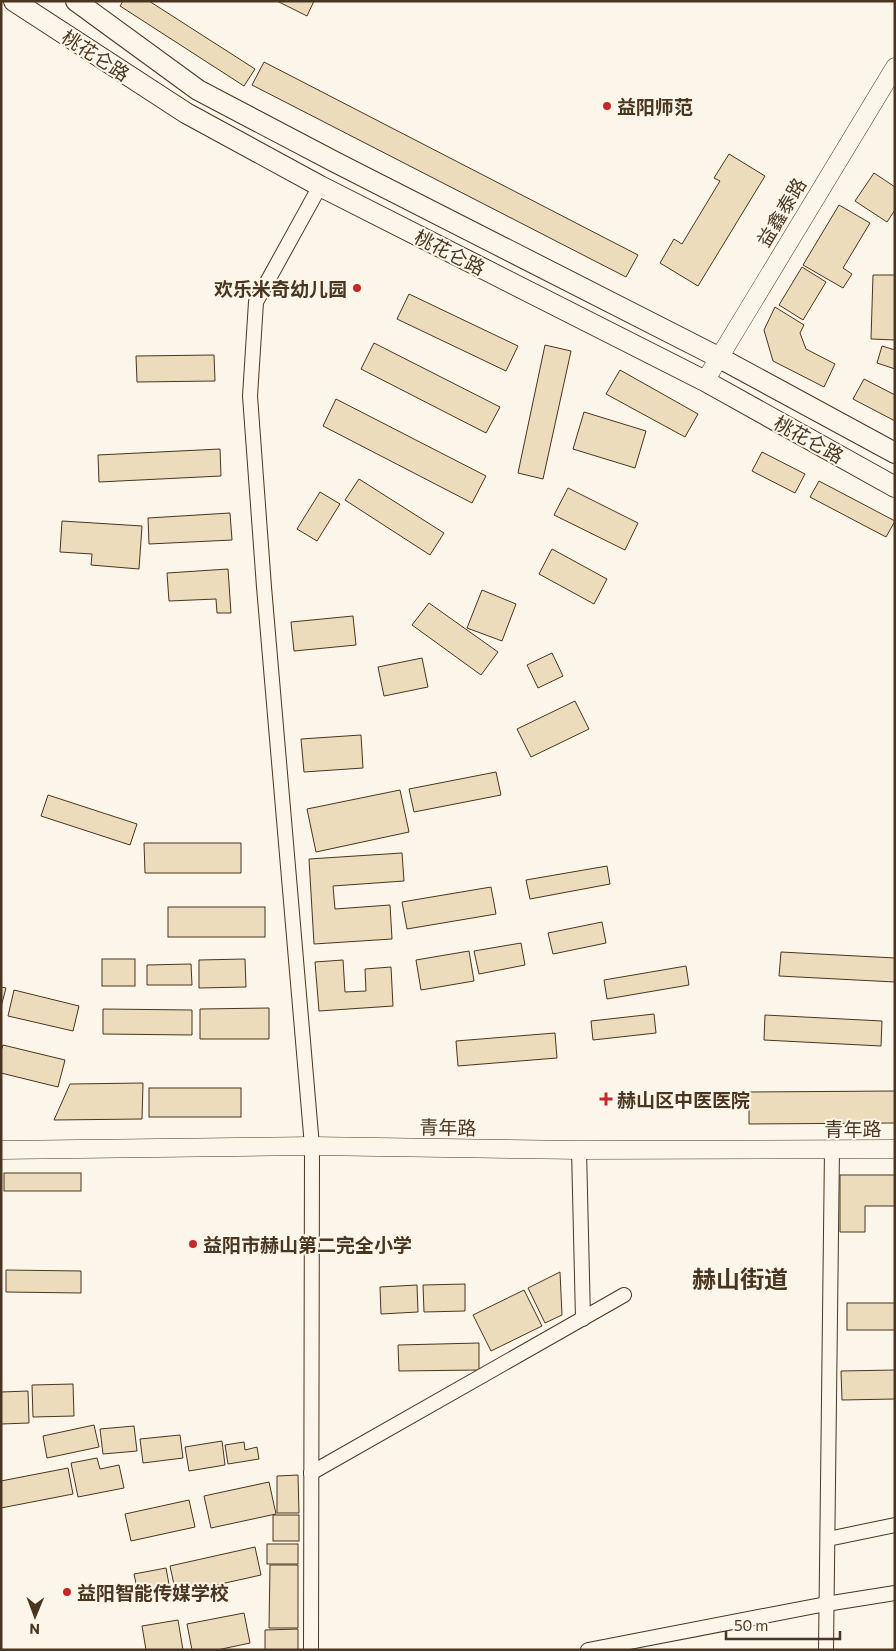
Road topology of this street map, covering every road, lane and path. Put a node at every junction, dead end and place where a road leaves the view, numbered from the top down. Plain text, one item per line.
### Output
1 (14, 1) edge
2 (76, 1) edge
3 (895, 66) edge
4 (320, 186) junction
5 (718, 357) junction
6 (705, 380) junction
7 (895, 453) edge
8 (895, 487) edge
9 (312, 1146) junction
10 (832, 1149) junction
11 (895, 1149) edge
12 (1, 1150) edge
13 (579, 1150) junction
14 (624, 1295) dead end
15 (582, 1319) junction
16 (312, 1473) junction
17 (895, 1525) edge
18 (828, 1538) junction
19 (895, 1593) edge
20 (826, 1604) junction
21 (311, 1650) edge
22 (588, 1650) edge
23 (826, 1650) edge

1 - 4 main road, 桃花仑路
2 - 5 main road, 桃花仑路
3 - 5 street, 益鑫泰路
4 - 6 main road, 桃花仑路
4 - 9 street
5 - 6 street, 益鑫泰路
5 - 7 main road, 桃花仑路
6 - 8 main road, 桃花仑路
9 - 12 street, 青年路
9 - 13 street, 青年路
9 - 16 street
10 - 11 street, 青年路
10 - 13 street, 青年路
10 - 18 street
13 - 15 street
14 - 15 street
15 - 16 street
16 - 21 street
17 - 18 street
18 - 20 street
19 - 20 street
20 - 22 street
20 - 23 street

